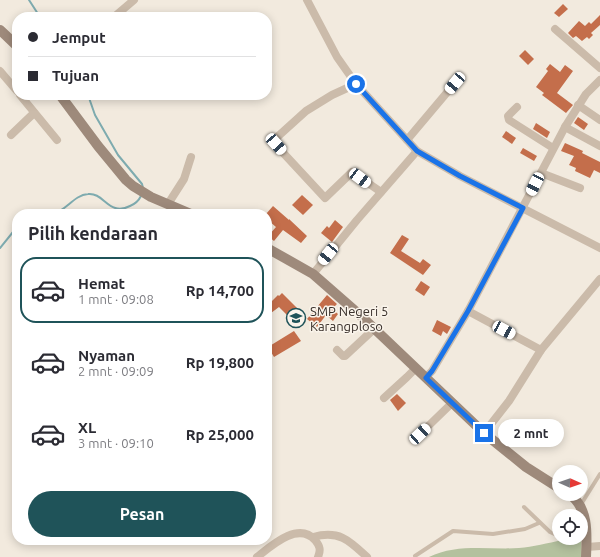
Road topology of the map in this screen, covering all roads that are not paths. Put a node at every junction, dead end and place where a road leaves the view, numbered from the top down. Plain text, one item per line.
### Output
1 (134, 0) edge
2 (307, 0) edge
3 (120, 12) edge
4 (554, 29) dead end
5 (0, 30) edge
6 (12, 41) edge
7 (600, 68) edge
8 (0, 71) edge
9 (600, 80) edge
10 (455, 83) dead end
11 (356, 84) junction
12 (12, 85) edge
13 (24, 100) edge
14 (64, 100) edge
15 (578, 105) junction
16 (517, 107) dead end
17 (34, 113) junction
18 (600, 120) edge
19 (565, 127) junction
20 (11, 135) dead end
21 (57, 140) dead end
22 (407, 140) junction
23 (600, 146) edge
24 (553, 148) junction
25 (417, 151) junction
26 (191, 157) dead end
27 (541, 173) junction
28 (580, 188) dead end
29 (381, 192) junction
30 (168, 204) junction
31 (523, 208) junction
32 (180, 209) edge
33 (600, 248) edge
34 (272, 251) edge
35 (313, 274) junction
36 (600, 279) edge
37 (468, 311) junction
38 (374, 329) junction
39 (337, 350) dead end
40 (541, 350) junction
41 (416, 368) junction
42 (426, 378) junction
43 (384, 398) dead end
44 (452, 403) junction
45 (484, 433) junction
46 (420, 434) dead end
47 (600, 474) edge
48 (552, 484) edge
49 (578, 501) edge
50 (580, 506) junction
51 (524, 507) dead end
52 (582, 509) edge
53 (539, 523) junction
54 (552, 533) edge
55 (329, 534) junction
56 (313, 538) junction
57 (320, 546) junction
58 (600, 546) edge
59 (586, 552) edge
60 (415, 556) edge
61 (257, 557) edge
62 (318, 557) edge
63 (367, 557) edge

1 - 3 street
2 - 11 street
4 - 7 street
5 - 6 street
8 - 12 street
9 - 15 street
10 - 22 street
11 - 22 street
11 - 29 street
13 - 17 street
14 - 30 street
15 - 18 street
15 - 19 street
16 - 24 street
17 - 20 street
17 - 21 street
19 - 23 street
19 - 24 street
22 - 25 street
24 - 27 street
25 - 29 street
25 - 31 street
26 - 30 street
27 - 28 street
27 - 31 street
29 - 35 street
30 - 32 street
31 - 33 street
31 - 37 street
34 - 35 street
35 - 38 street
36 - 40 street
37 - 40 street
37 - 42 street
38 - 39 street
38 - 41 street
40 - 45 street
41 - 42 street
41 - 43 street
42 - 44 street
44 - 45 street
44 - 46 street
45 - 48 street
47 - 50 lane
49 - 50 street
50 - 52 street
51 - 53 lane
53 - 54 lane
53 - 60 lane
55 - 56 street
55 - 57 street
55 - 63 street
56 - 57 street
56 - 61 street
57 - 62 street
58 - 59 street

